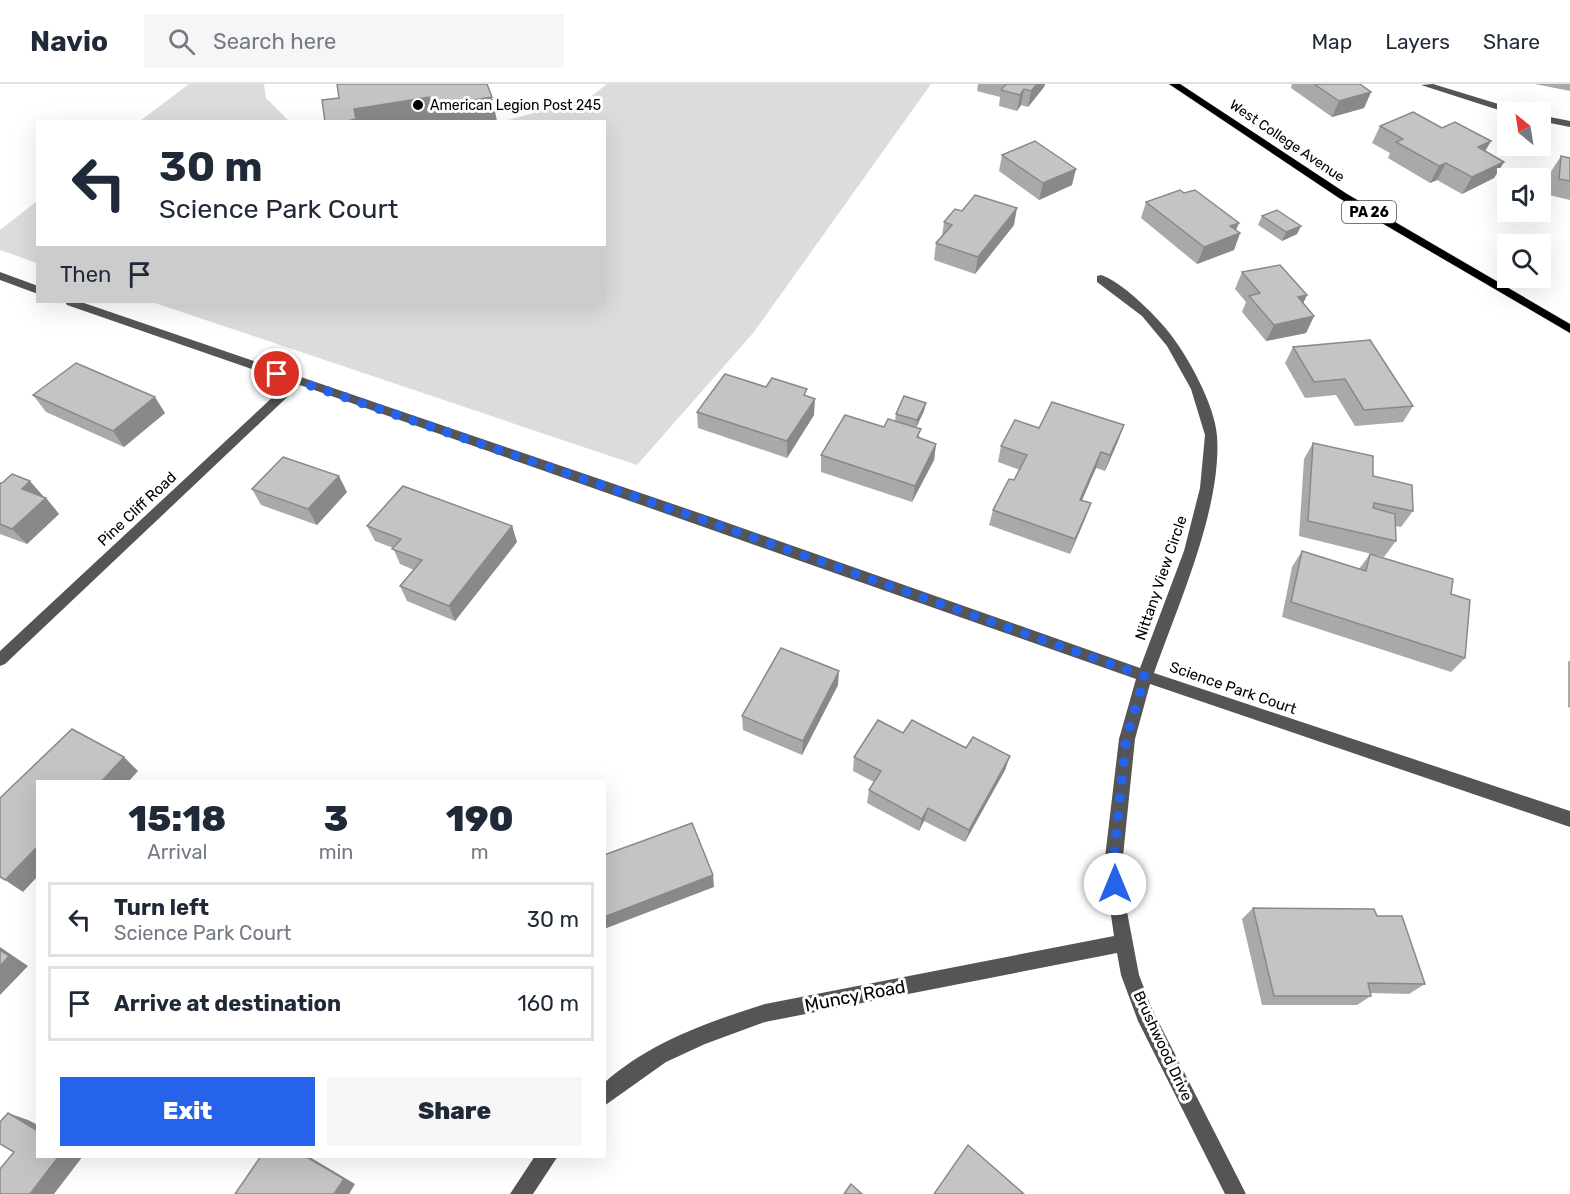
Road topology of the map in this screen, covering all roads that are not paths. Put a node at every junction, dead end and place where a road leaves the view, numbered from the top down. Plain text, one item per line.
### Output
1 (1174, 84) edge
2 (1426, 85) edge
3 (1497, 107) edge
4 (1551, 120) edge
5 (1570, 124) edge
6 (0, 276) edge
7 (1101, 279) dead end
8 (36, 289) edge
9 (74, 303) edge
10 (1570, 329) edge
11 (297, 381) junction
12 (0, 660) edge
13 (1145, 676) junction
14 (1570, 819) edge
15 (1124, 943) junction
16 (606, 1094) edge
17 (547, 1158) edge
18 (520, 1194) edge
19 (1236, 1194) edge

1 - 10 main road, West College Avenue / PA 26
2 - 3 street
4 - 5 street
6 - 8 street
7 - 13 street, Nittany View Circle
9 - 11 street, Science Park Court
11 - 12 street, Pine Cliff Road
11 - 13 street, Science Park Court
13 - 14 street, Science Park Court
13 - 15 street, Brushwood Drive
15 - 16 street, Muncy Road
15 - 19 street, Brushwood Drive
17 - 18 street

